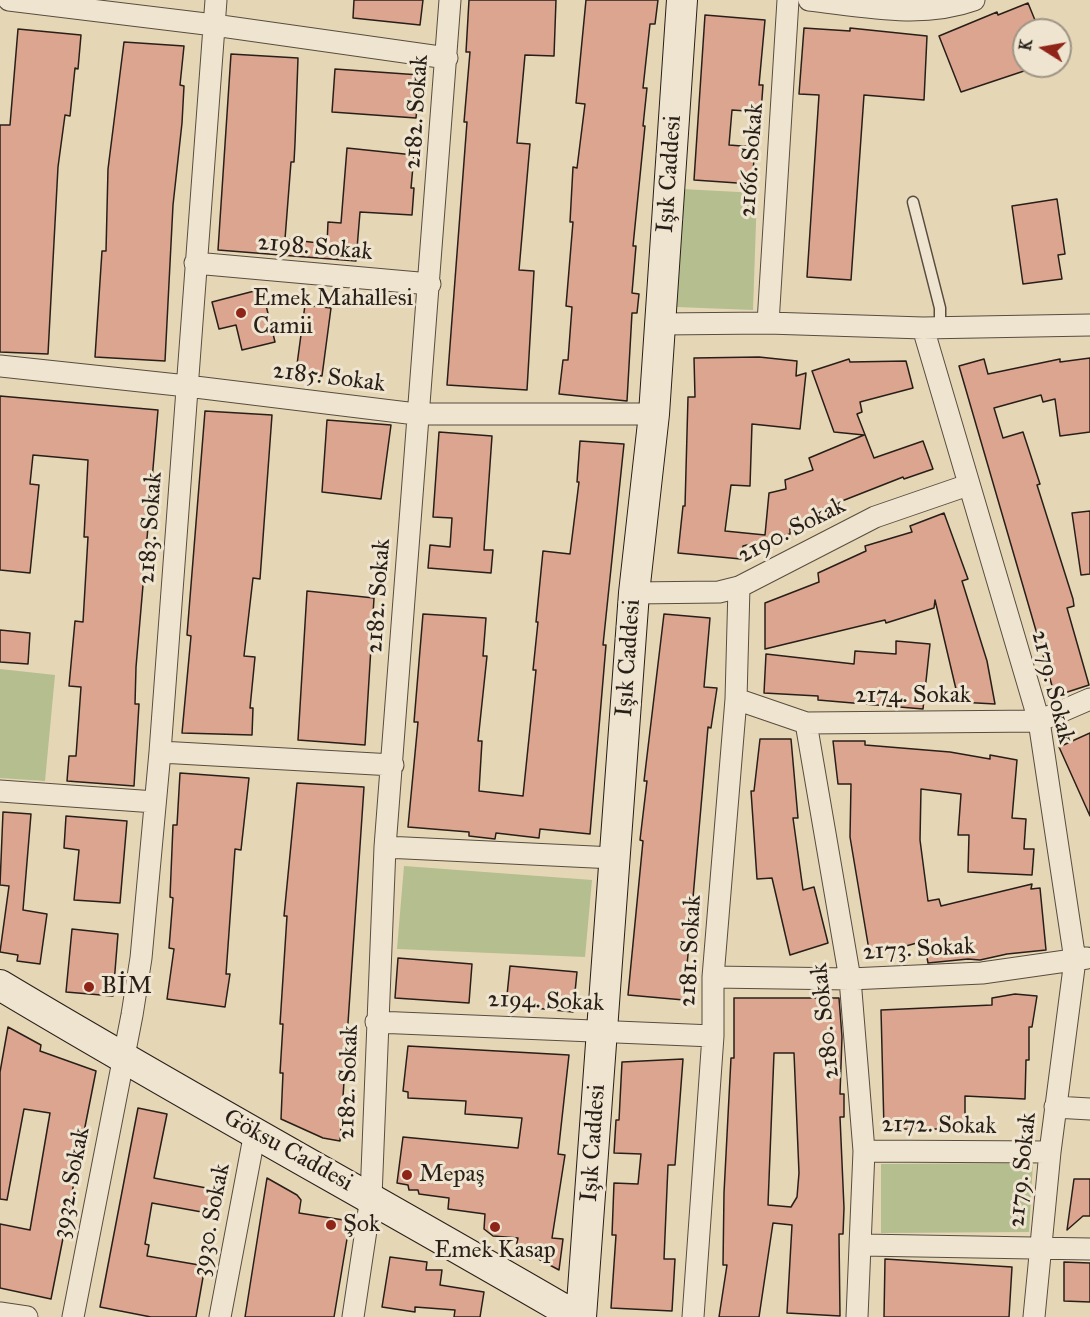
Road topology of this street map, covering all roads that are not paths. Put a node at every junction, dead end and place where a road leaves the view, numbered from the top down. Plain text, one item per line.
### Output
1 (9, 0) edge
2 (216, 0) edge
3 (450, 0) edge
4 (682, 0) edge
5 (788, 0) edge
6 (809, 0) edge
7 (974, 0) edge
8 (892, 5) edge
9 (214, 25) junction
10 (447, 58) junction
11 (913, 202) dead end
12 (195, 262) junction
13 (430, 284) junction
14 (768, 323) junction
15 (660, 324) junction
16 (1090, 325) edge
17 (931, 328) junction
18 (0, 366) edge
19 (187, 386) junction
20 (416, 414) junction
21 (654, 414) junction
22 (968, 485) junction
23 (739, 587) junction
24 (634, 593) junction
25 (736, 699) junction
26 (1090, 699) edge
27 (1038, 721) junction
28 (806, 723) junction
29 (160, 752) junction
30 (393, 765) junction
31 (0, 791) edge
32 (155, 802) junction
33 (385, 847) junction
34 (614, 858) junction
35 (1083, 959) edge
36 (713, 977) junction
37 (850, 979) junction
38 (0, 985) edge
39 (376, 1022) junction
40 (602, 1030) junction
41 (713, 1036) junction
42 (122, 1058) junction
43 (1055, 1107) junction
44 (1090, 1109) edge
45 (255, 1132) junction
46 (864, 1151) junction
47 (1050, 1152) junction
48 (370, 1197) junction
49 (862, 1245) junction
50 (1041, 1246) junction
51 (1090, 1249) edge
52 (542, 1307) edge
53 (0, 1313) edge
54 (27, 1317) edge
55 (73, 1317) edge
56 (220, 1317) edge
57 (353, 1317) edge
58 (577, 1317) edge
59 (581, 1317) edge
60 (693, 1317) edge
61 (857, 1317) edge
62 (1034, 1317) edge

1 - 9 street
2 - 9 street, 2183. Sokak
3 - 10 street, 2182. Sokak
4 - 15 street, Işık Caddesi
5 - 14 street, 2166. Sokak
6 - 8 street
7 - 8 street
9 - 10 street
9 - 12 street, 2183. Sokak
10 - 13 street, 2182. Sokak
11 - 17 lane
12 - 13 street, 2198. Sokak
12 - 19 street, 2183. Sokak
13 - 20 street, 2182. Sokak
14 - 15 street
14 - 17 street
15 - 21 street, Işık Caddesi
16 - 17 street
17 - 22 street, 2179. Sokak
18 - 19 street, 2185. Sokak
19 - 20 street, 2185. Sokak
19 - 29 street, 2183. Sokak
20 - 21 street, 2185. Sokak
20 - 30 street, 2182. Sokak
21 - 24 street, Işık Caddesi
22 - 23 street, 2190. Sokak
22 - 27 street, 2179. Sokak
23 - 24 street, 2190. Sokak
23 - 25 street, 2181. Sokak
24 - 34 street, Işık Caddesi
25 - 28 street, 2174. Sokak
25 - 36 street, 2181. Sokak
26 - 27 street, 2174. Sokak
27 - 28 street, 2174. Sokak
27 - 35 street, 2179. Sokak
28 - 37 street, 2180. Sokak
29 - 30 street
29 - 32 street, 2183. Sokak
30 - 33 street, 2182. Sokak
31 - 32 street
32 - 42 street, 2183. Sokak
33 - 34 street
33 - 39 street, 2182. Sokak
34 - 40 street, Işık Caddesi
35 - 37 street, 2173. Sokak
35 - 43 street, 2179. Sokak
36 - 37 street, 2173. Sokak
36 - 41 street, 2181. Sokak
37 - 46 street, 2180. Sokak
38 - 42 street, Göksu Caddesi
39 - 40 street, 2194. Sokak
39 - 48 street, 2182. Sokak
40 - 41 street, 2194. Sokak
40 - 59 street, Işık Caddesi
41 - 60 street, 2181. Sokak
42 - 45 street, Göksu Caddesi
42 - 55 street, 3932. Sokak
43 - 44 street
43 - 47 street, 2179. Sokak
45 - 48 street, Göksu Caddesi
45 - 56 street, 3930. Sokak
46 - 47 street, 2172. Sokak
46 - 49 street, 2180. Sokak
47 - 50 street, 2179. Sokak
48 - 52 street, Göksu Caddesi
48 - 57 street, 2182. Sokak
49 - 50 street
49 - 61 street, 2180. Sokak
50 - 51 street
50 - 62 street, 2179. Sokak
52 - 58 street, Göksu Caddesi
53 - 54 street

